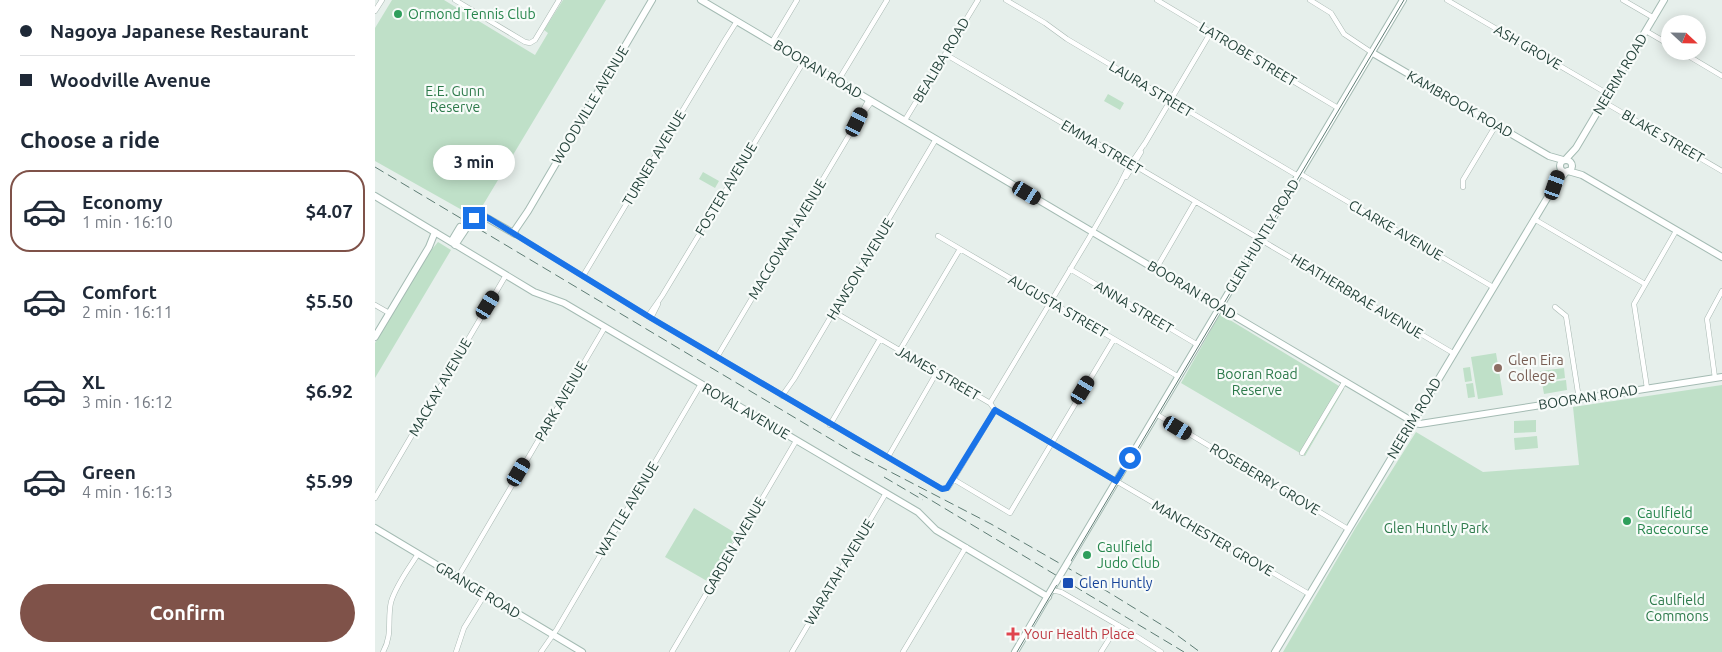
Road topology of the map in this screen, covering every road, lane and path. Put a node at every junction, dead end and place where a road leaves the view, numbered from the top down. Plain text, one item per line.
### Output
1 (382, 0) edge
2 (455, 0) edge
3 (559, 0) edge
4 (653, 0) edge
5 (702, 0) edge
6 (797, 0) edge
7 (887, 0) edge
8 (978, 0) edge
9 (1006, 0) edge
10 (1157, 0) edge
11 (1310, 0) edge
12 (1403, 0) edge
13 (1447, 0) edge
14 (1623, 0) edge
15 (1664, 0) edge
16 (375, 11) edge
17 (1654, 18) junction
18 (736, 20) junction
19 (1646, 31) junction
20 (1211, 32) junction
21 (1661, 40) edge
22 (772, 42) junction
23 (1371, 52) junction
24 (945, 54) junction
25 (803, 60) junction
26 (1695, 60) edge
27 (1722, 76) edge
28 (838, 81) junction
29 (1608, 94) junction
30 (870, 100) junction
31 (1170, 101) junction
32 (1604, 102) junction
33 (1338, 108) junction
34 (905, 120) junction
35 (1496, 125) junction
36 (938, 140) junction
37 (1132, 165) junction
38 (1566, 166) junction
39 (1722, 171) edge
40 (1299, 174) junction
41 (1463, 187) dead end
42 (375, 196) edge
43 (1195, 202) junction
44 (1534, 220) junction
45 (467, 221) dead end
46 (462, 228) dead end
47 (1092, 231) junction
48 (1677, 231) junction
49 (437, 233) junction
50 (515, 234) junction
51 (938, 236) dead end
52 (1260, 240) junction
53 (453, 243) junction
54 (960, 249) junction
55 (1722, 257) edge
56 (1070, 269) junction
57 (1156, 269) junction
58 (506, 275) junction
59 (583, 276) junction
60 (1645, 284) junction
61 (1493, 287) junction
62 (1722, 291) edge
63 (1051, 302) junction
64 (375, 305) edge
65 (1220, 307) junction
66 (1555, 307) dead end
67 (834, 312) junction
68 (389, 313) junction
69 (650, 317) junction
70 (605, 327) junction
71 (375, 337) edge
72 (880, 339) junction
73 (1114, 339) junction
74 (1198, 345) junction
75 (900, 350) junction
76 (1453, 353) junction
77 (717, 357) junction
78 (937, 372) junction
79 (1179, 376) junction
80 (1719, 378) edge
81 (1345, 381) junction
82 (701, 384) junction
83 (1647, 388) junction
84 (784, 397) junction
85 (1579, 399) junction
86 (990, 403) junction
87 (995, 410) junction
88 (1156, 414) junction
89 (1413, 421) junction
90 (830, 425) junction
91 (796, 440) junction
92 (1052, 443) junction
93 (1302, 453) dead end
94 (888, 457) junction
95 (953, 479) junction
96 (1116, 481) junction
97 (886, 493) junction
98 (375, 498) edge
99 (1348, 528) junction
100 (376, 530) edge
101 (966, 547) junction
102 (418, 554) junction
103 (458, 578) junction
104 (485, 594) junction
105 (1050, 594) junction
106 (1309, 594) junction
107 (1117, 625) junction
108 (552, 634) junction
109 (383, 652) edge
110 (456, 652) edge
111 (541, 652) edge
112 (582, 652) edge
113 (672, 652) edge
114 (792, 652) edge
115 (903, 652) edge
116 (1015, 652) edge
117 (1101, 652) edge
118 (1161, 652) edge
119 (1275, 652) edge

1 - 16 street
2 - 3 street
4 - 50 street, WOODVILLE AVENUE
5 - 18 street, BOORAN ROAD
6 - 22 street
7 - 28 street
8 - 24 street, BEALIBA ROAD
9 - 31 street, LAURA STREET
10 - 20 street, LATROBE STREET
11 - 23 street
12 - 23 street, GLEN HUNTLY ROAD
13 - 29 street, ASH GROVE
14 - 17 street
15 - 17 street, NEERIM ROAD
17 - 19 street, NEERIM ROAD
18 - 22 street, BOORAN ROAD
18 - 59 street, TURNER AVENUE
19 - 21 street
19 - 29 street, NEERIM ROAD
20 - 31 street
20 - 33 street, LATROBE STREET
22 - 25 street, BOORAN ROAD
23 - 33 street, GLEN HUNTLY ROAD
23 - 35 street, KAMBROOK ROAD
24 - 34 street, BEALIBA ROAD
24 - 37 street, EMMA STREET
25 - 28 street, BOORAN ROAD
25 - 69 street, FOSTER AVENUE
26 - 27 street
28 - 30 street, BOORAN ROAD
29 - 32 street, NEERIM ROAD
30 - 34 street, BOORAN ROAD
30 - 77 street, MACGOWAN AVENUE
31 - 37 street
31 - 40 street, LAURA STREET
32 - 38 street, NEERIM ROAD
32 - 39 street, BLAKE STREET
33 - 40 street, GLEN HUNTLY ROAD
34 - 36 street, BOORAN ROAD
35 - 38 street, KAMBROOK ROAD
35 - 41 street
36 - 47 street, BOORAN ROAD
36 - 67 street, HAWSON AVENUE
37 - 43 street, EMMA STREET
37 - 47 street
38 - 44 street, NEERIM ROAD
38 - 48 street, KAMBROOK ROAD
40 - 52 street, GLEN HUNTLY ROAD
40 - 61 street, CLARKE AVENUE
42 - 49 street, ROYAL AVENUE
43 - 52 street, EMMA STREET
43 - 57 street
44 - 60 street
44 - 61 street, NEERIM ROAD
45 - 50 street
46 - 53 street
47 - 56 street
47 - 57 street, BOORAN ROAD
48 - 55 street, KAMBROOK ROAD
48 - 60 street
49 - 53 street, ROYAL AVENUE
49 - 68 street
50 - 59 street
51 - 54 street, AUGUSTA STREET
52 - 65 street, GLEN HUNTLY ROAD
52 - 76 street, HEATHERBRAE AVENUE
53 - 58 street, ROYAL AVENUE
54 - 63 street, AUGUSTA STREET
54 - 75 street
56 - 63 street
56 - 74 street, ANNA STREET
57 - 65 street, BOORAN ROAD
58 - 70 street, ROYAL AVENUE
58 - 98 street, MACKAY AVENUE
59 - 69 street
60 - 83 street
61 - 76 street, NEERIM ROAD
62 - 80 street
63 - 73 street, AUGUSTA STREET
63 - 86 street
64 - 68 street
65 - 74 street, GLEN HUNTLY ROAD
65 - 81 street, BOORAN ROAD
66 - 85 street
67 - 72 street, JAMES STREET
67 - 84 street, HAWSON AVENUE
68 - 71 street
69 - 77 street
70 - 82 street, ROYAL AVENUE
70 - 103 street, PARK AVENUE
72 - 75 street, JAMES STREET
72 - 90 street
73 - 79 street, AUGUSTA STREET
73 - 92 street
74 - 79 street, GLEN HUNTLY ROAD
75 - 78 street, JAMES STREET
76 - 89 street, NEERIM ROAD
77 - 84 street
78 - 86 street, JAMES STREET
78 - 94 street
79 - 88 street, GLEN HUNTLY ROAD
80 - 83 street, BOORAN ROAD
81 - 89 street, BOORAN ROAD
81 - 93 street
82 - 91 street, ROYAL AVENUE
82 - 108 street, WATTLE AVENUE
83 - 85 street, BOORAN ROAD
84 - 90 street
85 - 89 street, BOORAN ROAD
86 - 87 street, JAMES STREET
87 - 92 street, JAMES STREET
87 - 95 street
88 - 96 street, GLEN HUNTLY ROAD
88 - 99 street, ROSEBERRY GROVE
89 - 99 street, NEERIM ROAD
90 - 94 street
91 - 97 street, ROYAL AVENUE
91 - 113 street, GARDEN AVENUE
92 - 95 street
92 - 96 street, JAMES STREET
94 - 95 street
96 - 105 street, GLEN HUNTLY ROAD, bridge
96 - 106 street, MANCHESTER GROVE
97 - 101 street, ROYAL AVENUE
97 - 114 street, WARATAH AVENUE
99 - 106 street, NEERIM ROAD
100 - 102 street, GRANGE ROAD
101 - 105 street, ROYAL AVENUE
101 - 115 street
102 - 103 street, GRANGE ROAD
102 - 109 street
103 - 104 street, GRANGE ROAD
104 - 108 street, GRANGE ROAD
104 - 110 street
105 - 107 street
105 - 116 street, GLEN HUNTLY ROAD
106 - 119 street, NEERIM ROAD
107 - 117 street
107 - 118 street
108 - 111 street, WATTLE AVENUE
108 - 112 street, GRANGE ROAD

